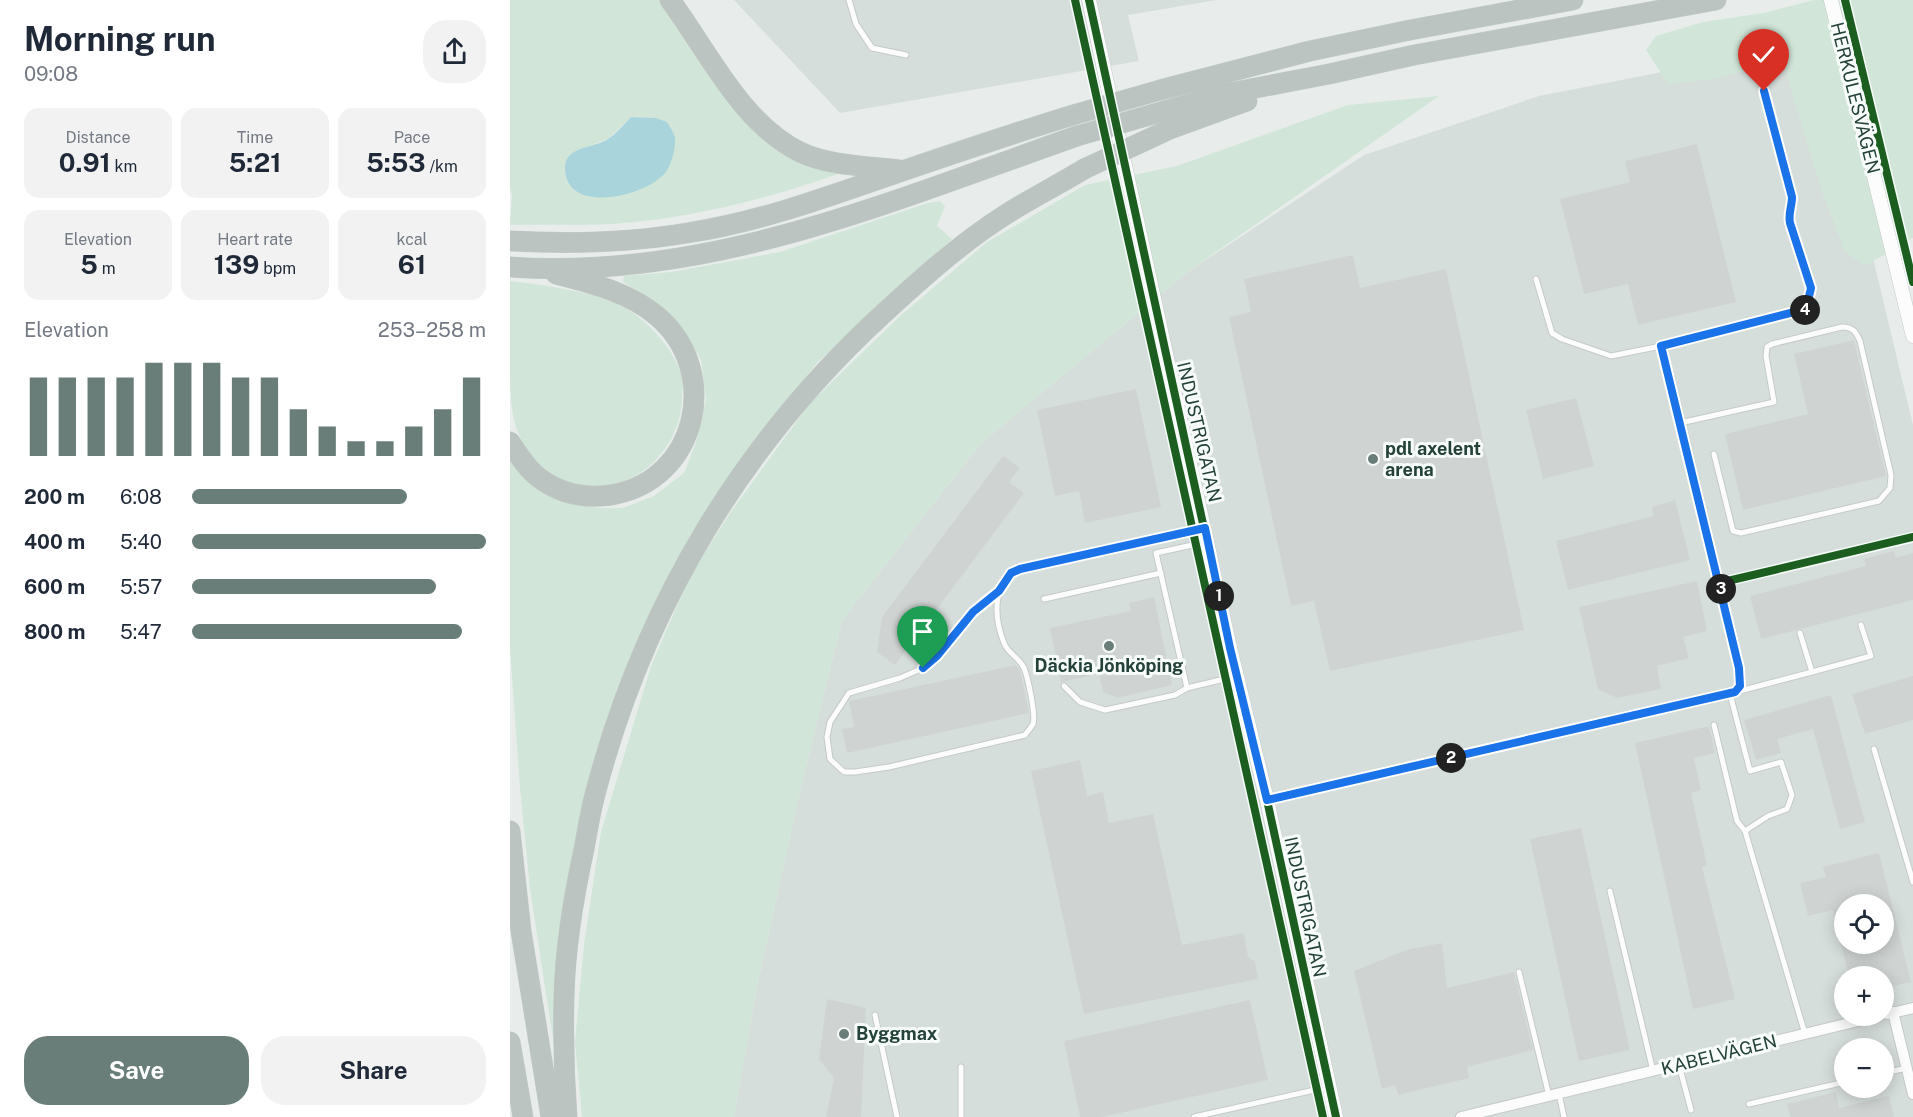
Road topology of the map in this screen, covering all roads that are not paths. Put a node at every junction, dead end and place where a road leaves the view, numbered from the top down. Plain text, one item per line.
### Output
1 (670, 0) edge
2 (849, 0) edge
3 (1089, 0) edge
4 (1574, 0) edge
5 (1716, 0) edge
6 (1831, 0) edge
7 (906, 55) dead end
8 (1764, 91) dead end
9 (1167, 120) junction
10 (905, 170) junction
11 (510, 241) edge
12 (510, 267) edge
13 (533, 268) junction
14 (1536, 279) dead end
15 (1913, 336) edge
16 (1661, 346) junction
17 (1669, 377) joint
18 (1680, 423) junction
19 (510, 442) edge
20 (1714, 454) dead end
21 (1207, 535) junction
22 (1161, 573) junction
23 (999, 591) junction
24 (1044, 599) dead end
25 (1861, 625) dead end
26 (1800, 633) dead end
27 (1812, 672) junction
28 (1237, 676) junction
29 (1064, 686) dead end
30 (1187, 688) junction
31 (1732, 693) junction
32 (1714, 725) dead end
33 (1874, 749) dead end
34 (1267, 800) junction
35 (510, 831) edge
36 (1746, 831) junction
37 (1913, 882) edge
38 (1610, 891) dead end
39 (1519, 972) dead end
40 (1913, 1008) edge
41 (1894, 1012) edge
42 (875, 1015) dead end
43 (1838, 1026) edge
44 (1893, 1026) edge
45 (1805, 1034) junction
46 (510, 1042) edge
47 (1679, 1065) junction
48 (961, 1067) dead end
49 (1907, 1068) junction
50 (1653, 1071) junction
51 (1894, 1071) edge
52 (1834, 1085) edge
53 (1329, 1087) junction
54 (1913, 1094) edge
55 (1554, 1095) junction
56 (1749, 1104) dead end
57 (1691, 1110) dead end
58 (523, 1117) edge
59 (551, 1117) edge
60 (567, 1117) edge
61 (897, 1117) edge
62 (961, 1117) edge
63 (1194, 1117) edge
64 (1336, 1117) edge
65 (1461, 1117) edge
66 (1564, 1117) edge

1 - 10 highway
2 - 7 lane
3 - 21 street, INDUSTRIGATAN
4 - 10 highway, bridge
5 - 9 highway
6 - 15 street, HERKULESVÄGEN
8 - 16 lane
9 - 13 highway, bridge
9 - 60 highway, bridge
10 - 11 highway
12 - 13 highway
13 - 19 highway
14 - 16 lane
16 - 17 lane
17 - 18 street
18 - 20 lane
18 - 31 street
21 - 22 lane
21 - 23 lane
21 - 28 street, INDUSTRIGATAN
22 - 24 lane
22 - 30 lane
23 - 23 lane
25 - 27 lane
26 - 27 lane
27 - 31 lane
28 - 30 lane
28 - 34 street, INDUSTRIGATAN
29 - 30 lane
31 - 34 street
31 - 36 lane
32 - 36 lane
33 - 37 lane
34 - 53 street, INDUSTRIGATAN
35 - 59 highway
36 - 45 lane
38 - 50 lane
39 - 55 lane
40 - 41 street
42 - 61 lane
43 - 45 street, KABELVÄGEN
44 - 49 street
45 - 47 street, KABELVÄGEN
46 - 58 highway
47 - 50 street, KABELVÄGEN
47 - 57 lane
48 - 62 lane
49 - 51 lane
49 - 54 street
50 - 55 street, KABELVÄGEN
52 - 56 lane
53 - 63 lane
53 - 64 street, INDUSTRIGATAN
55 - 65 street, KABELVÄGEN
55 - 66 lane

